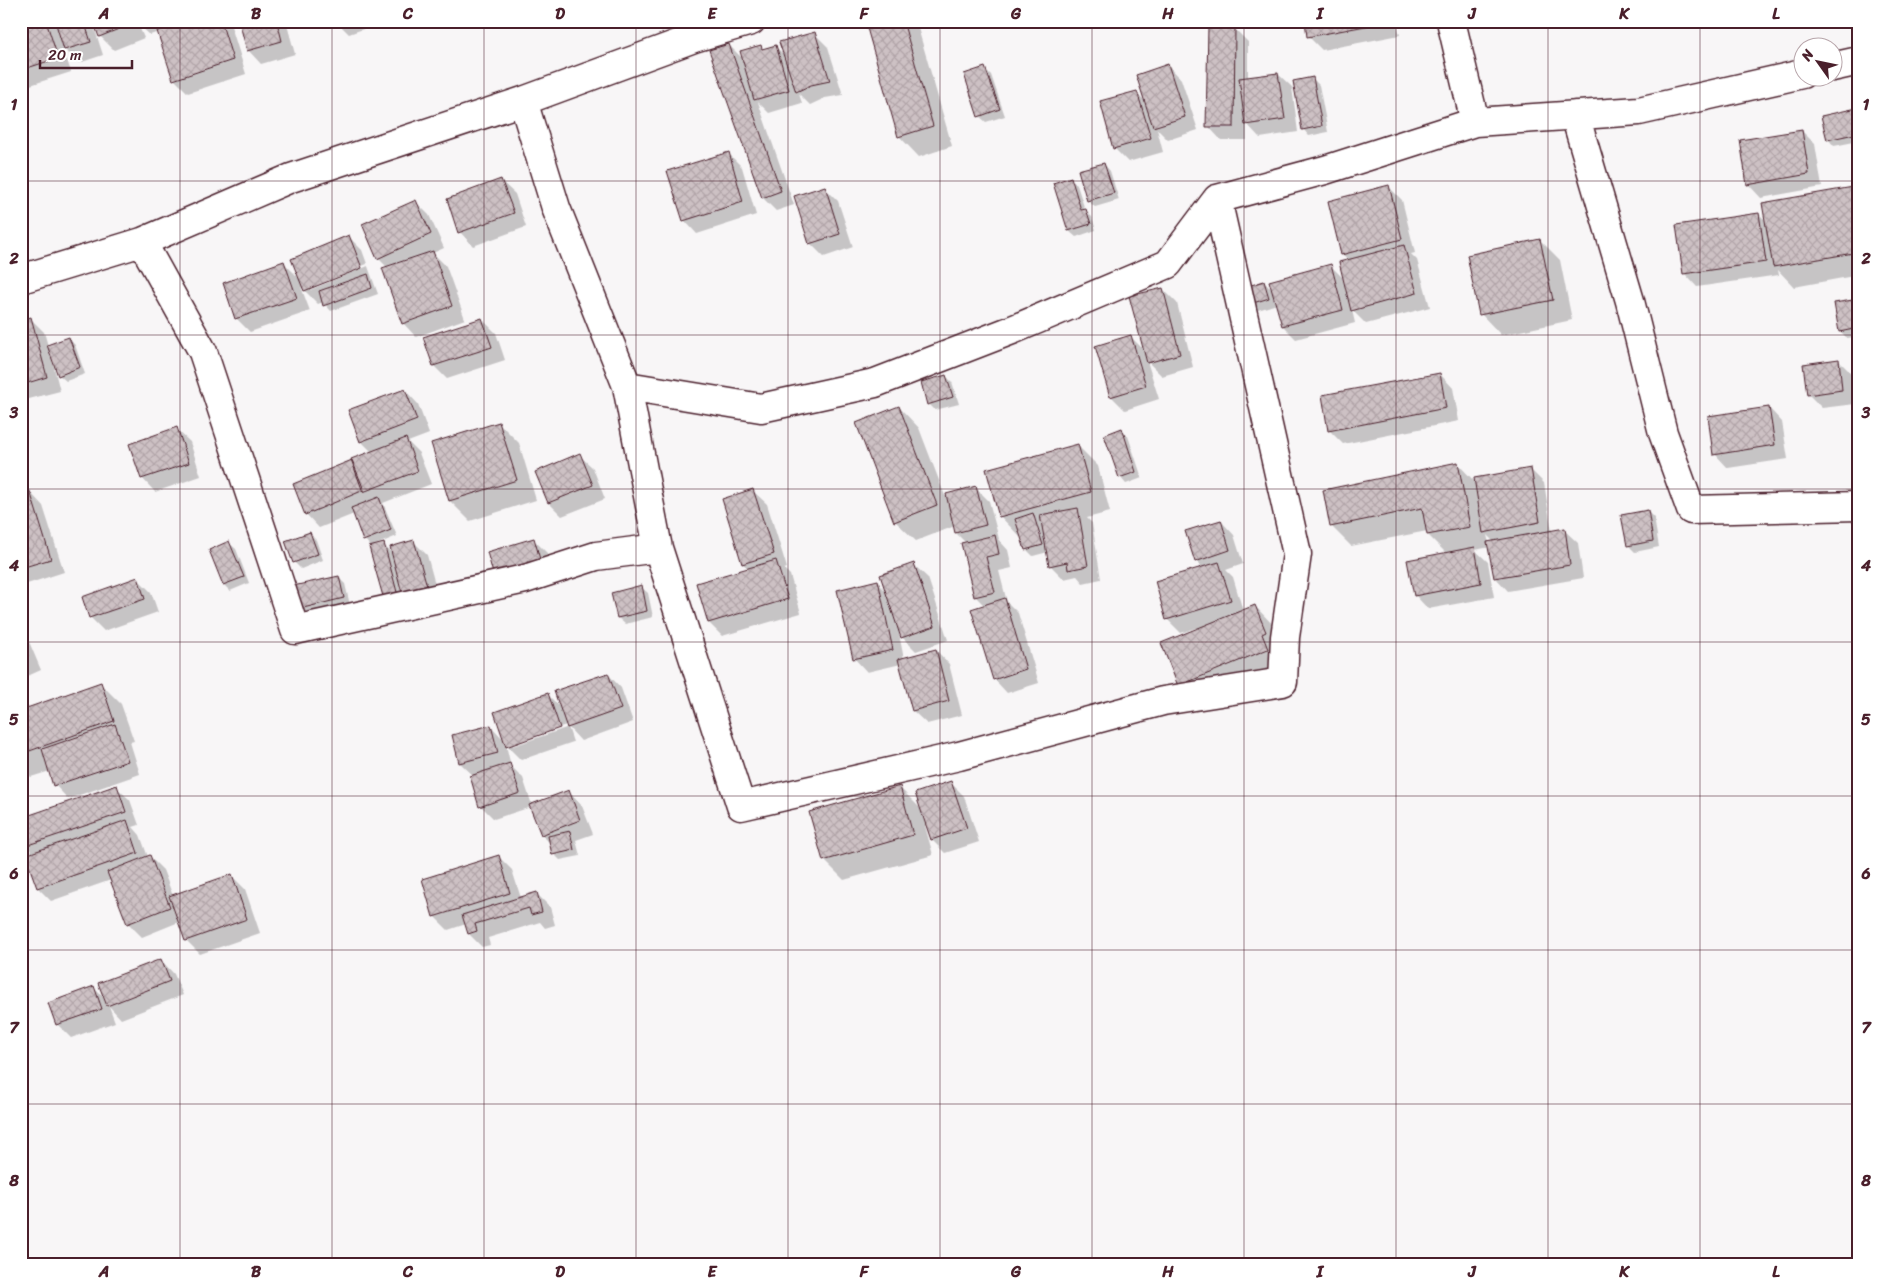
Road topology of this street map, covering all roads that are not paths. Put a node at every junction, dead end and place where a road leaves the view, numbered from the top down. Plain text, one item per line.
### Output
1 (751, 21) edge
2 (1451, 21) edge
3 (691, 30) edge
4 (1859, 61) edge
5 (1842, 65) edge
6 (1792, 76) edge
7 (523, 101) junction
8 (1575, 116) junction
9 (1476, 122) junction
10 (1217, 198) junction
11 (142, 242) junction
12 (21, 279) edge
13 (626, 386) junction
14 (1859, 506) edge
15 (658, 548) junction

1 - 3 street
2 - 9 street
3 - 7 street
4 - 5 street
6 - 8 street
7 - 11 street
7 - 13 street
8 - 9 street
8 - 14 street
9 - 10 street
10 - 13 street
10 - 15 street
11 - 12 street
11 - 15 street
13 - 15 street

